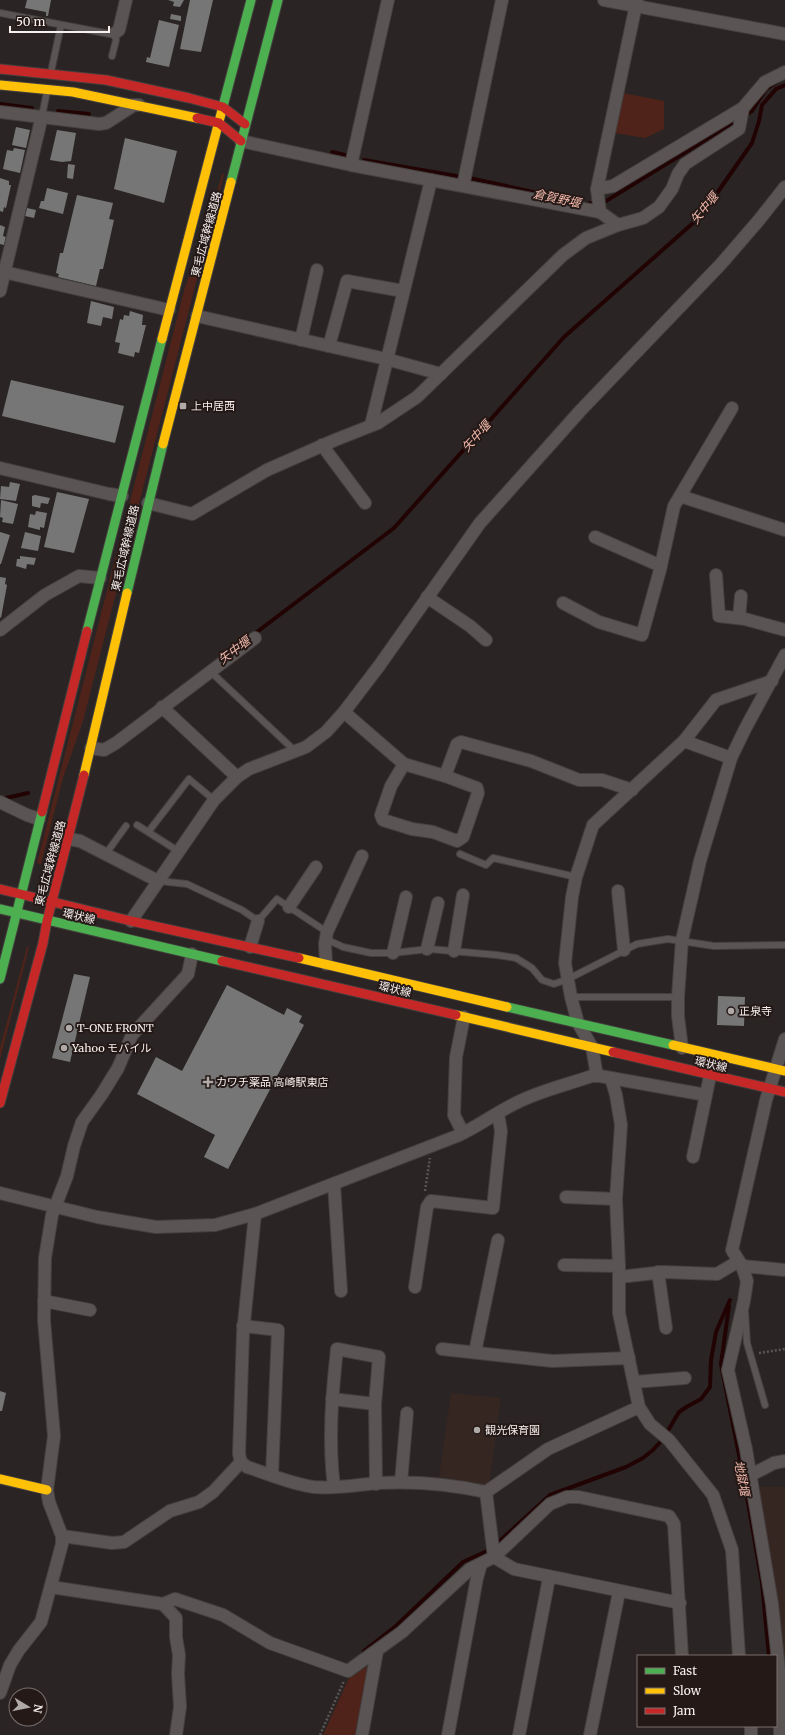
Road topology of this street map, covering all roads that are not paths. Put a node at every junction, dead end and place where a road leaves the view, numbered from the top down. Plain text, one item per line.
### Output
1 (126, 0) edge
2 (251, 0) edge
3 (278, 0) edge
4 (388, 0) edge
5 (502, 0) edge
6 (604, 0) edge
7 (637, 3) edge
8 (0, 13) edge
9 (61, 25) junction
10 (115, 33) junction
11 (785, 34) edge
12 (112, 56) dead end
13 (0, 70) edge
14 (785, 72) edge
15 (51, 74) junction
16 (0, 86) edge
17 (48, 89) junction
18 (140, 105) junction
19 (223, 107) junction
20 (0, 112) edge
21 (742, 115) junction
22 (42, 116) junction
23 (219, 123) junction
24 (245, 124) junction
25 (241, 141) junction
26 (351, 165) junction
27 (431, 180) junction
28 (463, 186) junction
29 (785, 187) edge
30 (599, 202) junction
31 (618, 225) junction
32 (317, 270) dead end
33 (2, 271) edge
34 (0, 291) edge
35 (403, 291) junction
36 (169, 310) junction
37 (197, 316) junction
38 (301, 340) junction
39 (329, 346) junction
40 (386, 359) junction
41 (441, 374) junction
42 (732, 408) dead end
43 (371, 425) junction
44 (322, 446) junction
45 (0, 468) edge
46 (122, 496) junction
47 (680, 496) junction
48 (148, 503) junction
49 (365, 503) dead end
50 (785, 530) edge
51 (595, 537) dead end
52 (661, 566) junction
53 (716, 575) dead end
54 (100, 578) junction
55 (741, 596) dead end
56 (428, 597) junction
57 (563, 603) dead end
58 (739, 618) junction
59 (0, 630) edge
60 (785, 630) edge
61 (255, 638) dead end
62 (486, 640) dead end
63 (785, 655) edge
64 (211, 672) junction
65 (772, 682) junction
66 (162, 707) junction
67 (344, 712) junction
68 (684, 741) junction
69 (91, 748) junction
70 (296, 751) junction
71 (731, 758) junction
72 (404, 764) junction
73 (445, 776) junction
74 (237, 777) junction
75 (632, 790) junction
76 (214, 800) junction
77 (1, 804) edge
78 (40, 819) junction
79 (137, 825) dead end
80 (126, 826) dead end
81 (149, 831) junction
82 (68, 838) junction
83 (178, 851) junction
84 (460, 854) dead end
85 (105, 855) junction
86 (362, 856) dead end
87 (316, 866) dead end
88 (576, 877) junction
89 (158, 881) junction
90 (0, 889) edge
91 (618, 891) dead end
92 (21, 894) junction
93 (463, 895) dead end
94 (406, 897) dead end
95 (52, 902) junction
96 (438, 903) dead end
97 (289, 907) junction
98 (0, 909) edge
99 (16, 913) junction
100 (47, 921) junction
101 (131, 921) junction
102 (258, 921) junction
103 (326, 936) junction
104 (682, 940) junction
105 (785, 945) edge
106 (250, 947) junction
107 (427, 949) junction
108 (624, 950) junction
109 (454, 951) junction
110 (393, 953) junction
111 (192, 954) junction
112 (326, 964) junction
113 (568, 979) junction
114 (0, 980) edge
115 (678, 997) junction
116 (571, 998) junction
117 (464, 1018) junction
118 (578, 1023) junction
119 (785, 1040) edge
120 (592, 1047) junction
121 (682, 1048) junction
122 (780, 1070) edge
123 (597, 1076) junction
124 (710, 1076) junction
125 (611, 1078) junction
126 (769, 1089) junction
127 (785, 1092) edge
128 (706, 1095) junction
129 (0, 1103) edge
130 (498, 1114) junction
131 (463, 1133) junction
132 (693, 1157) dead end
133 (334, 1184) junction
134 (0, 1193) edge
135 (566, 1197) dead end
136 (616, 1199) junction
137 (55, 1207) junction
138 (255, 1214) junction
139 (498, 1240) dead end
140 (741, 1264) junction
141 (564, 1265) dead end
142 (785, 1270) edge
143 (619, 1271) junction
144 (658, 1272) junction
145 (416, 1287) dead end
146 (341, 1291) dead end
147 (44, 1301) junction
148 (744, 1301) junction
149 (90, 1310) dead end
150 (243, 1326) junction
151 (666, 1328) dead end
152 (442, 1349) dead end
153 (475, 1352) junction
154 (629, 1358) junction
155 (685, 1378) dead end
156 (634, 1382) junction
157 (332, 1399) junction
158 (375, 1404) junction
159 (765, 1405) dead end
160 (639, 1407) junction
161 (408, 1413) dead end
162 (785, 1461) edge
163 (241, 1462) junction
164 (751, 1475) junction
165 (272, 1476) junction
166 (0, 1479) edge
167 (401, 1482) junction
168 (376, 1484) junction
169 (334, 1487) junction
170 (47, 1490) junction
171 (486, 1492) junction
172 (62, 1536) junction
173 (494, 1557) junction
174 (481, 1564) junction
175 (549, 1578) junction
176 (51, 1587) junction
177 (619, 1592) junction
178 (680, 1603) junction
179 (163, 1604) junction
180 (377, 1651) junction
181 (682, 1655) edge
182 (739, 1655) edge
183 (0, 1693) edge
184 (176, 1735) edge
185 (362, 1735) edge
186 (448, 1735) edge
187 (519, 1735) edge
188 (590, 1735) edge
189 (780, 1735) edge

1 - 10 street
2 - 19 main road, 東毛広域幹線道路
3 - 24 main road, 東毛広域幹線道路
4 - 26 street
5 - 28 street
6 - 7 street
7 - 11 street
7 - 30 street
8 - 9 lane
9 - 10 lane
9 - 15 lane
10 - 12 lane
13 - 15 main road
14 - 21 street
15 - 17 lane
15 - 19 main road
16 - 17 main road
17 - 18 main road
17 - 22 lane
18 - 22 street
18 - 23 main road
19 - 23 main road, 東毛広域幹線道路
19 - 24 main road
20 - 22 street
21 - 30 street
21 - 31 street
22 - 33 street
23 - 25 main road
23 - 36 main road, 東毛広域幹線道路
24 - 25 main road, 東毛広域幹線道路
25 - 26 street
25 - 37 main road, 東毛広域幹線道路
26 - 27 street
27 - 28 street
27 - 35 street
28 - 30 street
29 - 56 street
30 - 31 street
31 - 41 street
32 - 38 street
33 - 34 street
33 - 36 street
35 - 39 street
35 - 40 street
36 - 46 main road, 東毛広域幹線道路
37 - 38 street
37 - 48 main road, 東毛広域幹線道路
38 - 39 street
39 - 40 street
40 - 41 street
40 - 43 street
41 - 43 street
42 - 47 street
43 - 44 street
44 - 48 street
44 - 49 street
45 - 46 street
46 - 54 main road, 東毛広域幹線道路
47 - 50 street
47 - 52 street
48 - 69 main road, 東毛広域幹線道路
51 - 52 street
52 - 57 street
53 - 58 street
54 - 59 street
54 - 78 main road, 東毛広域幹線道路
55 - 58 street
56 - 62 street
56 - 67 street
58 - 60 street
61 - 64 street
63 - 65 street
64 - 66 street
64 - 70 lane
65 - 68 street
65 - 71 street
66 - 69 street
66 - 74 street
67 - 70 street
67 - 72 street
68 - 71 street
68 - 75 street
69 - 82 main road, 東毛広域幹線道路
70 - 74 street
71 - 104 street
72 - 73 street
72 - 73 street
73 - 75 street
74 - 76 street
75 - 88 street
76 - 81 lane
76 - 83 street
77 - 78 street
78 - 92 main road, 東毛広域幹線道路
79 - 81 lane
80 - 85 lane
81 - 83 lane
82 - 85 street
82 - 95 main road, 東毛広域幹線道路
83 - 89 street
84 - 88 lane
85 - 89 street
86 - 103 street
87 - 97 street
88 - 113 street
89 - 101 street
89 - 102 lane
90 - 92 main road, 環状線
91 - 108 street
92 - 95 main road, 環状線
92 - 99 main road, 東毛広域幹線道路
93 - 109 street
94 - 110 street
95 - 100 main road, 東毛広域幹線道路
95 - 101 main road, 環状線
96 - 107 street
97 - 102 lane
97 - 103 lane
98 - 99 main road, 環状線
99 - 100 main road, 環状線
99 - 114 main road, 東毛広域幹線道路
100 - 111 main road, 環状線
100 - 129 main road, 東毛広域幹線道路
101 - 106 main road, 環状線
102 - 106 street
103 - 110 lane
103 - 112 street
104 - 105 lane
104 - 108 lane
104 - 115 street
106 - 112 main road, 環状線
107 - 109 lane
107 - 110 lane
108 - 113 lane
109 - 113 lane
111 - 117 main road, 環状線
111 - 137 street
112 - 118 main road, 環状線
113 - 116 street
115 - 116 lane
115 - 121 street
116 - 118 street
117 - 120 main road, 環状線
117 - 131 street
118 - 120 street
118 - 121 main road, 環状線
119 - 122 street
120 - 123 street
120 - 124 main road, 環状線
121 - 122 main road, 環状線
122 - 126 street
123 - 125 street
123 - 130 street
124 - 126 main road, 環状線
124 - 128 street
125 - 128 street
125 - 136 street
126 - 127 main road, 環状線
126 - 140 street
128 - 132 street
130 - 131 street
130 - 145 street
131 - 133 street
133 - 138 street
133 - 146 street
134 - 137 street
135 - 136 street
136 - 143 street
137 - 138 street
137 - 147 street
138 - 150 street
139 - 153 street
140 - 142 street
140 - 144 street
140 - 148 street
141 - 143 street
143 - 144 street
143 - 154 street
144 - 151 street
147 - 149 street
147 - 170 street
148 - 159 lane
148 - 164 street
150 - 163 street
150 - 165 street
152 - 153 street
153 - 154 street
154 - 156 street
155 - 156 street
156 - 160 street
157 - 158 street
157 - 158 street
157 - 169 street
158 - 168 street
160 - 171 street
160 - 182 street
161 - 167 street
162 - 164 street
163 - 165 street
163 - 172 street
164 - 189 street
165 - 169 street
166 - 170 main road
167 - 168 street
167 - 171 street
168 - 169 street
170 - 172 street
171 - 173 street
172 - 176 street
173 - 174 street
173 - 175 street
173 - 178 street
174 - 180 street
174 - 186 street
175 - 177 street
175 - 187 street
176 - 179 street
176 - 183 street
177 - 178 street
177 - 188 street
178 - 181 street
179 - 180 street
179 - 184 street
180 - 185 street

